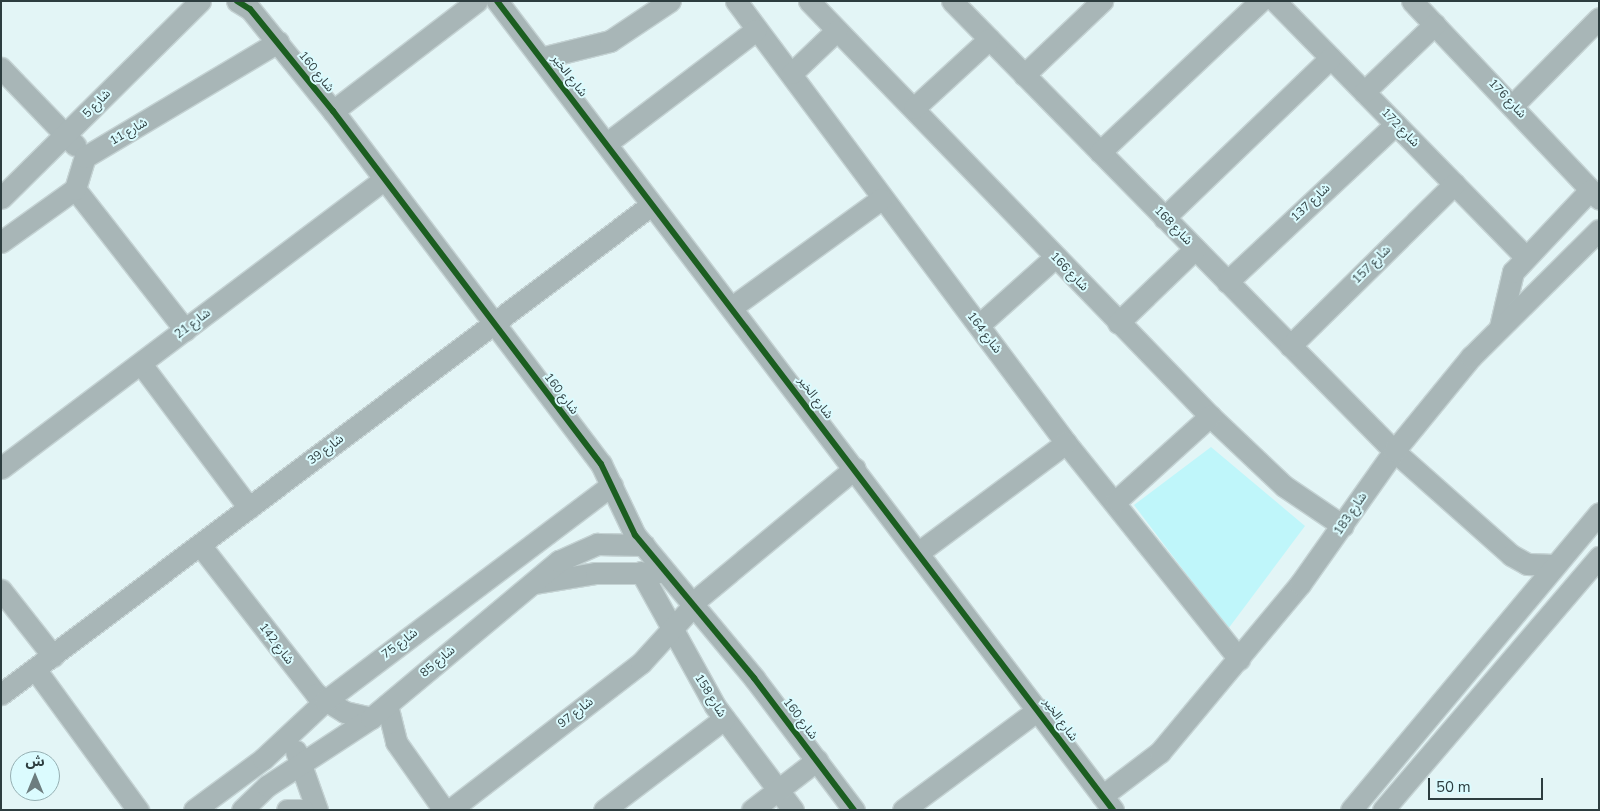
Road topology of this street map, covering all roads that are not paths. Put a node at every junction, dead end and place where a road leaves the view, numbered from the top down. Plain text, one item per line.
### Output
1 (237, 1) edge
2 (478, 1) edge
3 (497, 1) edge
4 (670, 1) edge
5 (736, 1) edge
6 (810, 1) edge
7 (952, 1) edge
8 (1102, 1) edge
9 (1260, 1) edge
10 (1275, 1) edge
11 (1414, 2) edge
12 (195, 4) edge
13 (1599, 18) edge
14 (1435, 24) junction
15 (756, 30) junction
16 (836, 31) junction
17 (989, 39) junction
18 (278, 42) junction
19 (541, 58) junction
20 (1330, 58) junction
21 (1, 68) edge
22 (792, 73) junction
23 (1024, 75) junction
24 (1364, 92) junction
25 (1513, 105) junction
26 (914, 108) junction
27 (332, 111) junction
28 (1396, 124) junction
29 (66, 135) junction
30 (607, 143) junction
31 (1100, 152) junction
32 (85, 157) junction
33 (384, 179) junction
34 (1454, 184) junction
35 (75, 189) junction
36 (1595, 195) edge
37 (1, 198) edge
38 (881, 199) junction
39 (651, 205) junction
40 (1164, 218) junction
41 (1599, 230) edge
42 (1, 242) edge
43 (1194, 249) junction
44 (1524, 256) junction
45 (1055, 257) junction
46 (1227, 282) junction
47 (732, 307) junction
48 (1118, 323) junction
49 (493, 324) junction
50 (979, 325) junction
51 (1500, 327) junction
52 (185, 330) junction
53 (1290, 346) junction
54 (141, 364) junction
55 (1210, 416) junction
56 (1066, 443) junction
57 (1394, 451) junction
58 (1, 468) edge
59 (855, 468) junction
60 (612, 485) junction
61 (1116, 501) junction
62 (249, 508) junction
63 (1599, 513) edge
64 (1343, 526) junction
65 (543, 537) junction
66 (200, 545) junction
67 (644, 545) junction
68 (918, 552) junction
69 (1511, 556) junction
70 (1599, 557) edge
71 (559, 561) junction
72 (1554, 565) junction
73 (641, 572) junction
74 (667, 575) junction
75 (530, 584) junction
76 (1, 590) edge
77 (1525, 601) junction
78 (691, 606) junction
79 (674, 633) junction
80 (53, 656) junction
81 (1239, 659) junction
82 (35, 669) junction
83 (1, 694) edge
84 (325, 700) junction
85 (1039, 710) junction
86 (379, 712) junction
87 (724, 719) junction
88 (292, 733) junction
89 (817, 760) junction
90 (299, 765) junction
91 (776, 791) junction
92 (1108, 803) edge
93 (138, 810) edge
94 (194, 810) edge
95 (242, 810) edge
96 (287, 810) edge
97 (303, 810) edge
98 (317, 810) edge
99 (444, 810) edge
100 (450, 810) edge
101 (604, 810) edge
102 (752, 810) edge
103 (793, 810) edge
104 (854, 810) edge
105 (903, 810) edge
106 (1351, 810) edge
107 (1383, 810) edge

1 - 18 street, شارع 160
2 - 27 street
3 - 19 street, شارع الخير
4 - 19 street
5 - 15 street, شارع 164
6 - 16 street, شارع 166
7 - 17 street, شارع 168
8 - 23 street
9 - 31 street
10 - 20 street, شارع 172
11 - 14 street, شارع 176
12 - 29 street, شارع 5
13 - 25 street
14 - 24 street
14 - 25 street, شارع 176
15 - 22 street, شارع 164
15 - 30 street
16 - 22 street
16 - 26 street, شارع 166
17 - 23 street, شارع 168
17 - 26 street
18 - 27 street, شارع 160
18 - 32 street, شارع 11
19 - 30 street, شارع الخير
20 - 24 street, شارع 172
20 - 40 street
21 - 29 street
22 - 38 street, شارع 164
23 - 31 street, شارع 168
24 - 28 street, شارع 172
25 - 36 street, شارع 176
26 - 45 street, شارع 166
27 - 33 street, شارع 160
28 - 34 street, شارع 172
28 - 46 street, شارع 137
29 - 32 street
29 - 37 street, شارع 5
30 - 39 street, شارع الخير
31 - 40 street, شارع 168
32 - 35 street
33 - 49 street, شارع 160
33 - 52 street, شارع 21
34 - 44 street, شارع 172
34 - 53 street, شارع 157
35 - 42 street
35 - 52 street
36 - 44 street
38 - 47 street
38 - 50 street, شارع 164
39 - 47 street, شارع الخير
39 - 49 street, شارع 39
40 - 43 street, شارع 168
41 - 51 street, شارع 183
43 - 46 street, شارع 168
43 - 48 street
44 - 51 street
45 - 48 street, شارع 166
45 - 50 street
46 - 53 street, شارع 168
47 - 59 street, شارع الخير
48 - 55 street, شارع 166
49 - 60 street, شارع 160
49 - 62 street, شارع 39
50 - 56 street, شارع 164
51 - 57 street, شارع 183
52 - 54 street, شارع 21
53 - 57 street, شارع 168
54 - 58 street, شارع 21
54 - 62 street
55 - 61 street
55 - 64 street, شارع 166
56 - 61 street, شارع 164
56 - 68 street
57 - 64 street, شارع 183
57 - 69 street, شارع 168
59 - 68 street, شارع الخير
59 - 78 street, شارع 97
60 - 65 street, شارع 75
60 - 67 street, شارع 160
61 - 81 street, شارع 164
62 - 66 street, شارع 39
63 - 72 street
64 - 81 street, شارع 183
65 - 71 street
65 - 84 street, شارع 75
66 - 80 street, شارع 39
66 - 84 street, شارع 142
67 - 71 street, شارع 85
67 - 74 street, شارع 160
68 - 85 street, شارع الخير
69 - 72 street
69 - 77 street
70 - 107 street
71 - 75 street, شارع 85
72 - 77 street
73 - 74 street
73 - 75 street
73 - 79 street, شارع 158
74 - 78 street, شارع 160
75 - 86 street, شارع 85
76 - 80 street
77 - 106 street
78 - 79 street, شارع 97
78 - 89 street, شارع 160
79 - 87 street, شارع 158
79 - 100 street, شارع 97
80 - 82 street, شارع 39
81 - 92 street, شارع 183
82 - 83 street, شارع 39
82 - 93 street
84 - 86 street, شارع 142
84 - 88 street, شارع 75
85 - 92 street, شارع الخير
85 - 105 street
86 - 90 street, شارع 85
86 - 99 street
87 - 91 street, شارع 158
87 - 101 street
88 - 90 street
88 - 94 street, شارع 75
89 - 91 street
89 - 104 street, شارع 160
90 - 95 street, شارع 85
90 - 98 street
91 - 102 street
91 - 103 street, شارع 158
96 - 97 street

